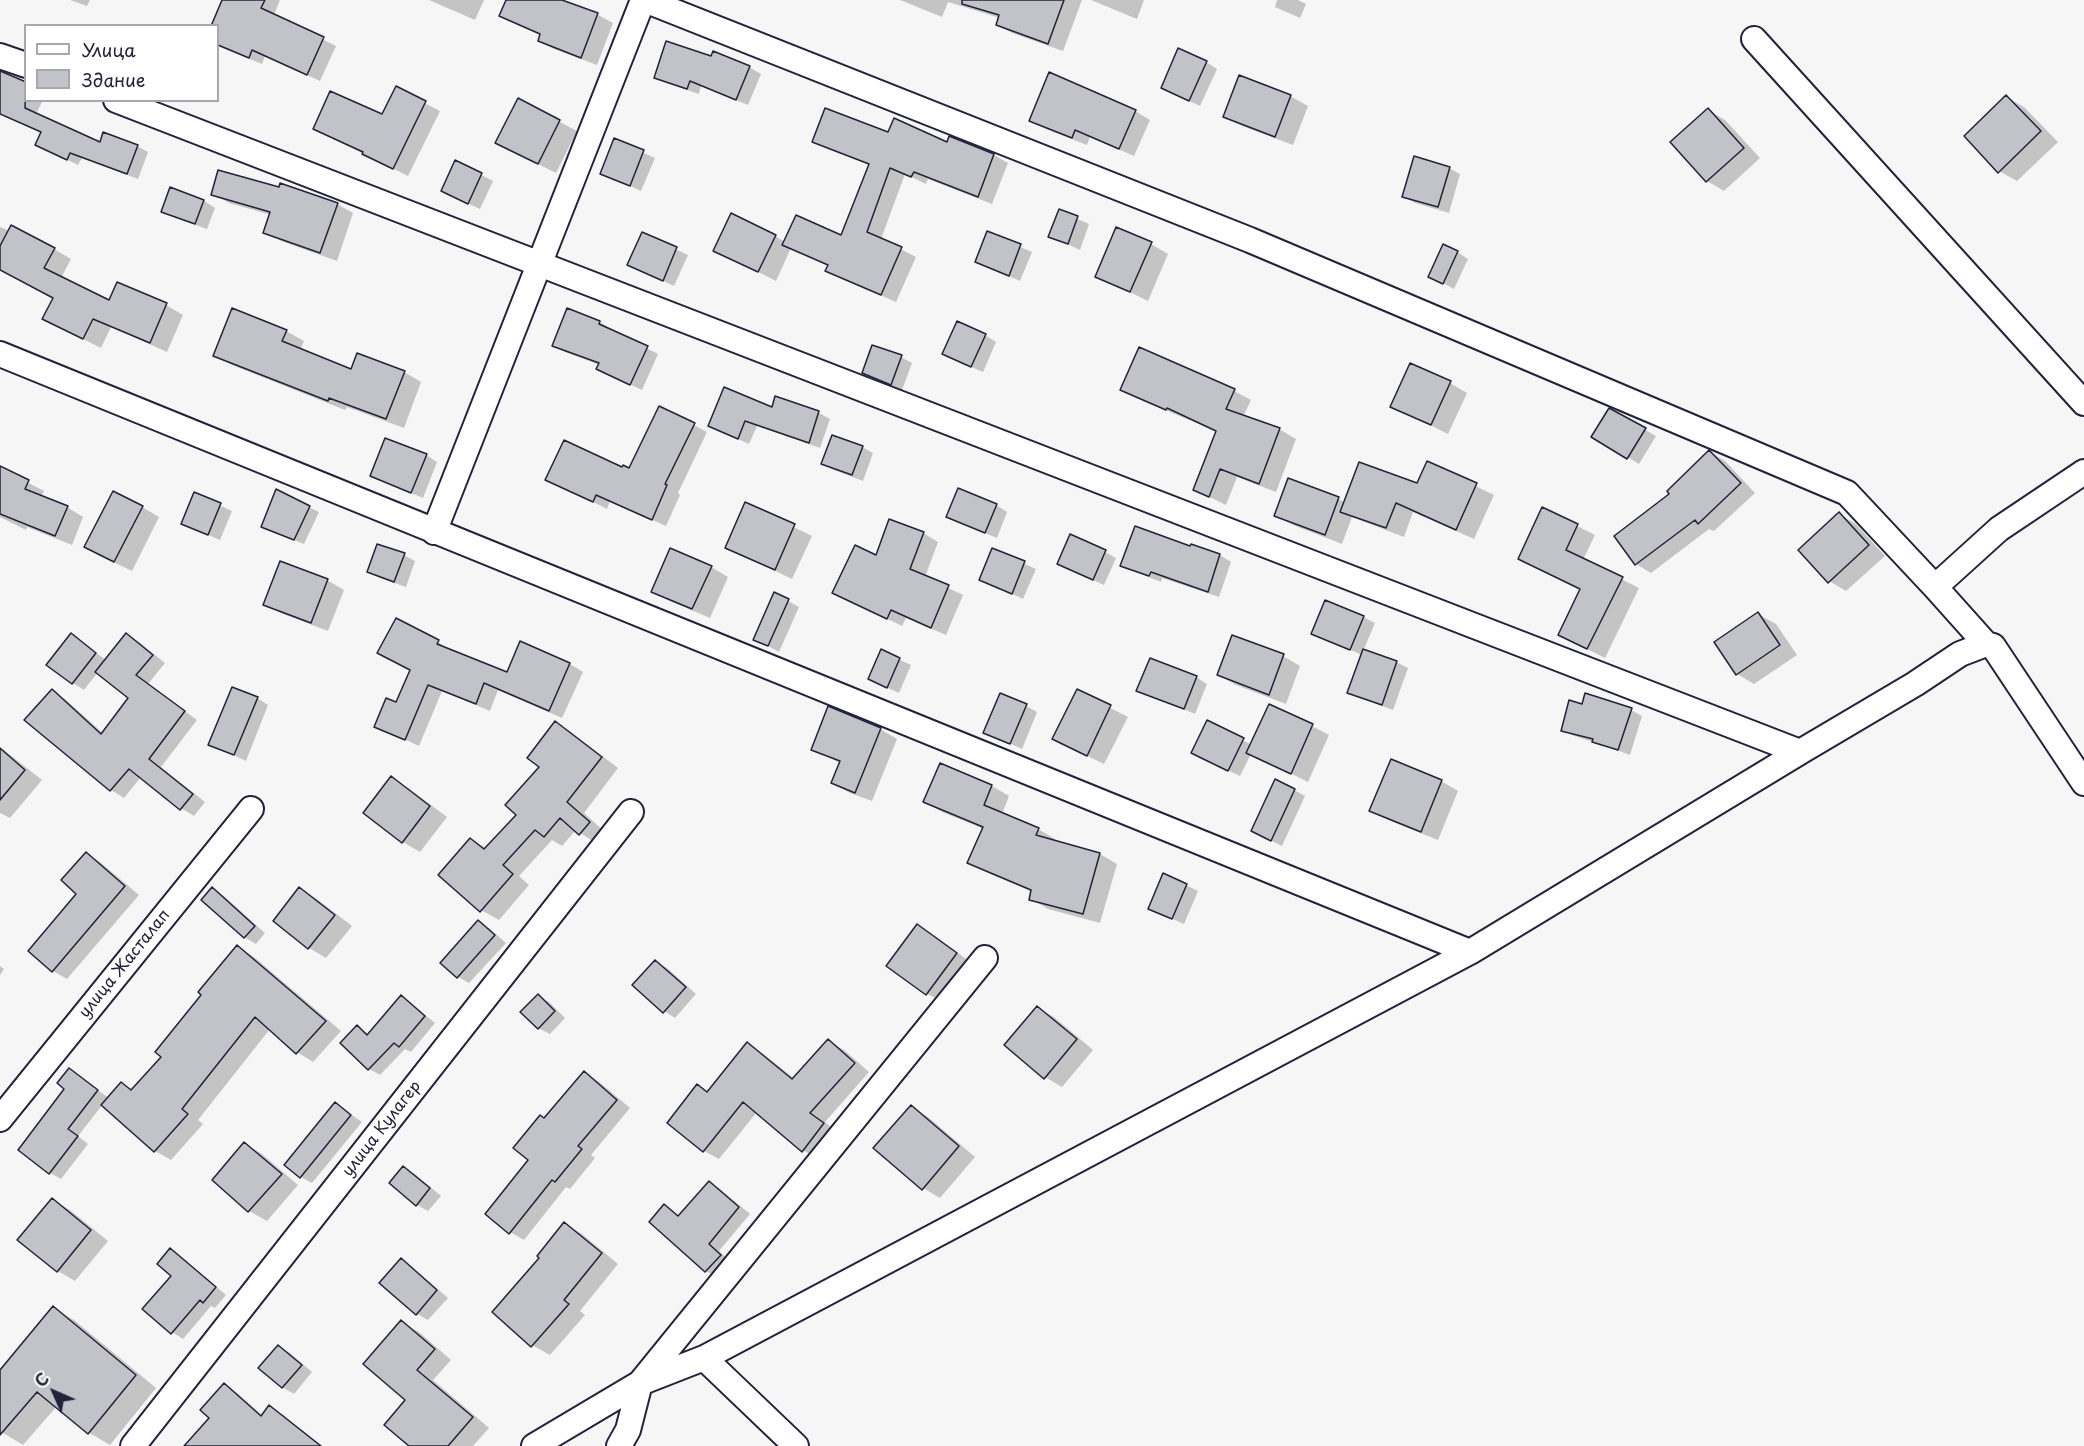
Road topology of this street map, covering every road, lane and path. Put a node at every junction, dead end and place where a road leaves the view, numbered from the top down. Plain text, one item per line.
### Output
1 (644, 0) edge
2 (1754, 39) dead end
3 (0, 56) edge
4 (24, 64) edge
5 (121, 102) edge
6 (540, 264) junction
7 (0, 354) edge
8 (2084, 403) edge
9 (2084, 471) edge
10 (434, 532) junction
11 (1935, 587) junction
12 (1986, 644) junction
13 (1800, 752) junction
14 (2084, 783) edge
15 (251, 809) dead end
16 (631, 812) dead end
17 (1470, 952) junction
18 (985, 958) dead end
19 (0, 1119) edge
20 (704, 1358) junction
21 (640, 1383) junction
22 (133, 1446) edge
23 (534, 1446) edge
24 (619, 1446) edge
25 (796, 1446) edge

1 - 6 street
1 - 11 street
2 - 8 street
3 - 4 street
5 - 6 street
6 - 10 street
6 - 13 street
7 - 10 street
9 - 11 street
10 - 17 street
11 - 12 street
12 - 13 street
12 - 14 street
13 - 17 street
15 - 19 street, улица Жасталап
16 - 22 street, улица Кулагер
17 - 20 street
18 - 21 street
20 - 21 street
20 - 25 street
21 - 23 street
21 - 24 street

